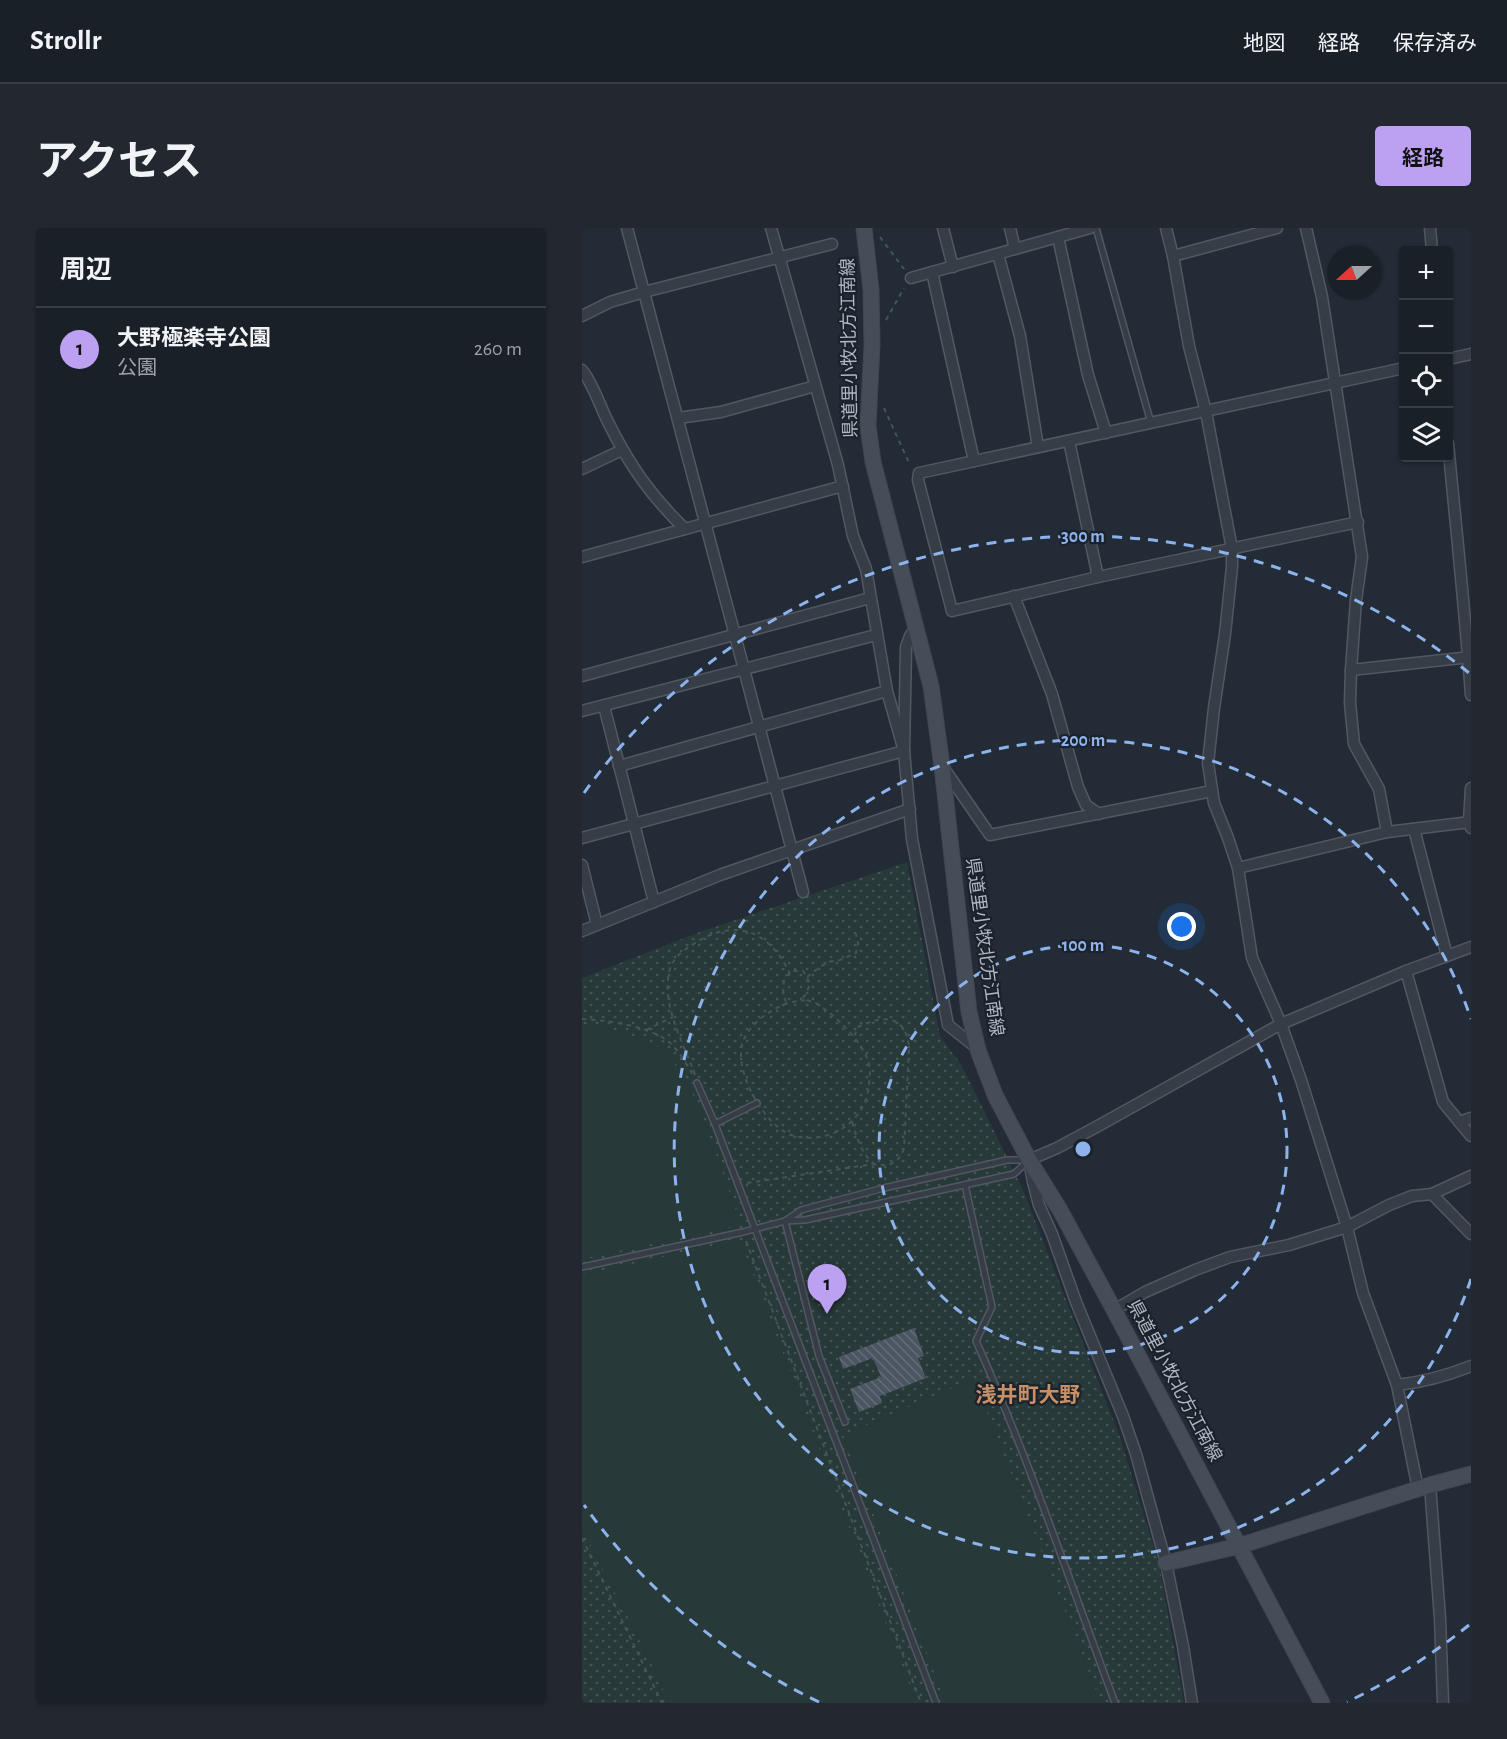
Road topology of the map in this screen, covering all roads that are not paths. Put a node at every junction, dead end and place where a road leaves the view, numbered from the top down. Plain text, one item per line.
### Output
1 (627, 228) edge
2 (771, 228) edge
3 (864, 228) edge
4 (943, 228) edge
5 (1010, 228) edge
6 (1096, 228) edge
7 (1166, 228) edge
8 (1277, 228) edge
9 (1306, 228) edge
10 (1430, 228) edge
11 (1083, 229) edge
12 (1058, 237) junction
13 (832, 243) dead end
14 (1432, 246) edge
15 (1015, 249) junction
16 (998, 254) junction
17 (1173, 256) junction
18 (779, 258) junction
19 (953, 267) junction
20 (932, 273) junction
21 (910, 278) road end
22 (644, 292) junction
23 (582, 316) edge
24 (1471, 354) edge
25 (1453, 357) edge
26 (1399, 369) edge
27 (582, 370) edge
28 (1336, 382) junction
29 (815, 386) junction
30 (1206, 412) junction
31 (678, 418) junction
32 (1151, 423) junction
33 (1106, 433) junction
34 (1069, 441) junction
35 (1038, 447) junction
36 (622, 450) junction
37 (974, 461) junction
38 (1451, 462) edge
39 (582, 469) edge
40 (843, 486) junction
41 (1358, 522) junction
42 (706, 523) junction
43 (685, 529) junction
44 (1232, 549) junction
45 (582, 557) edge
46 (1098, 577) junction
47 (1014, 596) junction
48 (870, 598) junction
49 (917, 626) junction
50 (876, 635) junction
51 (735, 636) junction
52 (1470, 657) edge
53 (744, 669) junction
54 (1351, 670) junction
55 (582, 675) edge
56 (887, 691) junction
57 (1471, 696) edge
58 (604, 706) junction
59 (582, 711) edge
60 (760, 727) junction
61 (904, 751) junction
62 (620, 766) junction
63 (942, 766) junction
64 (775, 786) junction
65 (1471, 788) edge
66 (1212, 791) junction
67 (910, 809) junction
68 (1099, 814) junction
69 (634, 824) junction
70 (1470, 824) edge
71 (1414, 829) junction
72 (1387, 832) junction
73 (582, 838) edge
74 (792, 850) junction
75 (582, 865) edge
76 (1238, 868) junction
77 (803, 892) dead end
78 (654, 902) junction
79 (597, 925) junction
80 (582, 931) edge
81 (1471, 946) edge
82 (1447, 956) junction
83 (1406, 971) junction
84 (1281, 1024) junction
85 (978, 1050) junction
86 (697, 1083) road end
87 (757, 1103) road end
88 (1471, 1118) edge
89 (1459, 1122) junction
90 (715, 1124) junction
91 (1471, 1136) edge
92 (1029, 1160) junction
93 (1471, 1176) edge
94 (965, 1185) junction
95 (1432, 1194) junction
96 (785, 1221) junction
97 (1347, 1227) junction
98 (754, 1230) junction
99 (1471, 1234) edge
100 (582, 1267) edge
101 (1114, 1310) junction
102 (1471, 1366) edge
103 (1397, 1385) junction
104 (845, 1422) dead end
105 (1471, 1474) edge
106 (1424, 1487) junction
107 (1239, 1546) junction
108 (1166, 1563) junction
109 (936, 1703) edge
110 (1115, 1703) edge
111 (1192, 1703) edge
112 (1322, 1703) edge
113 (1443, 1703) edge

1 - 22 street
2 - 18 street
3 - 49 main road, 県道里小牧北方江南線
4 - 19 street
5 - 15 street
6 - 32 lane
7 - 17 street
8 - 17 street
9 - 28 street
10 - 14 street
11 - 12 street
12 - 15 street
12 - 33 street
13 - 18 street
15 - 16 street
16 - 19 street
16 - 35 street
17 - 30 street
18 - 22 street
18 - 29 street
19 - 20 street
20 - 21 street
20 - 37 street
22 - 23 street
22 - 31 street
24 - 25 street
26 - 28 street
27 - 36 street
28 - 30 street
28 - 41 street
29 - 31 street
29 - 40 street
30 - 32 street
30 - 44 street
31 - 42 street
32 - 33 street
33 - 34 street
34 - 35 street
34 - 46 street
35 - 37 street
36 - 39 street
36 - 43 street
37 - 47 street
38 - 52 street
40 - 42 street
40 - 48 street
41 - 44 street
41 - 54 street
42 - 43 street
42 - 51 street
43 - 45 street
44 - 46 street
44 - 66 street
46 - 47 street
47 - 68 street
48 - 50 street
48 - 51 street
49 - 61 street
49 - 63 main road, 県道里小牧北方江南線
50 - 53 street
50 - 56 street
51 - 53 street
51 - 55 street
52 - 54 street
52 - 57 street
53 - 58 street
53 - 60 street
54 - 72 street
56 - 60 street
56 - 61 street
58 - 59 street
58 - 62 street
60 - 62 street
60 - 64 street
61 - 64 street
61 - 67 street
62 - 69 street
63 - 68 street
63 - 85 main road, 県道里小牧北方江南線
64 - 69 street
64 - 74 street
65 - 70 street
66 - 68 street
66 - 76 street
67 - 74 street
67 - 85 street
69 - 73 street
69 - 78 street
70 - 71 street
71 - 72 street
71 - 82 street
72 - 76 street
74 - 77 street
74 - 78 street
75 - 79 street
76 - 84 street
78 - 79 street
79 - 80 street
81 - 82 street
82 - 83 street
83 - 84 street
83 - 89 street
84 - 92 street
84 - 97 street
85 - 92 main road, 県道里小牧北方江南線
86 - 90 lane
87 - 90 lane
88 - 89 street
89 - 91 street
90 - 98 lane
92 - 94 lane
92 - 96 lane
92 - 101 main road, 県道里小牧北方江南線
92 - 108 street
93 - 95 street
94 - 96 lane
94 - 110 lane
95 - 97 street
95 - 99 street
96 - 98 lane
96 - 104 lane
97 - 101 street
97 - 103 street
98 - 100 lane
98 - 109 lane
101 - 107 main road, 県道里小牧北方江南線
102 - 103 street
103 - 106 street
105 - 106 main road
106 - 107 main road
106 - 113 street
107 - 108 main road
107 - 112 main road, 県道里小牧北方江南線
108 - 111 street

